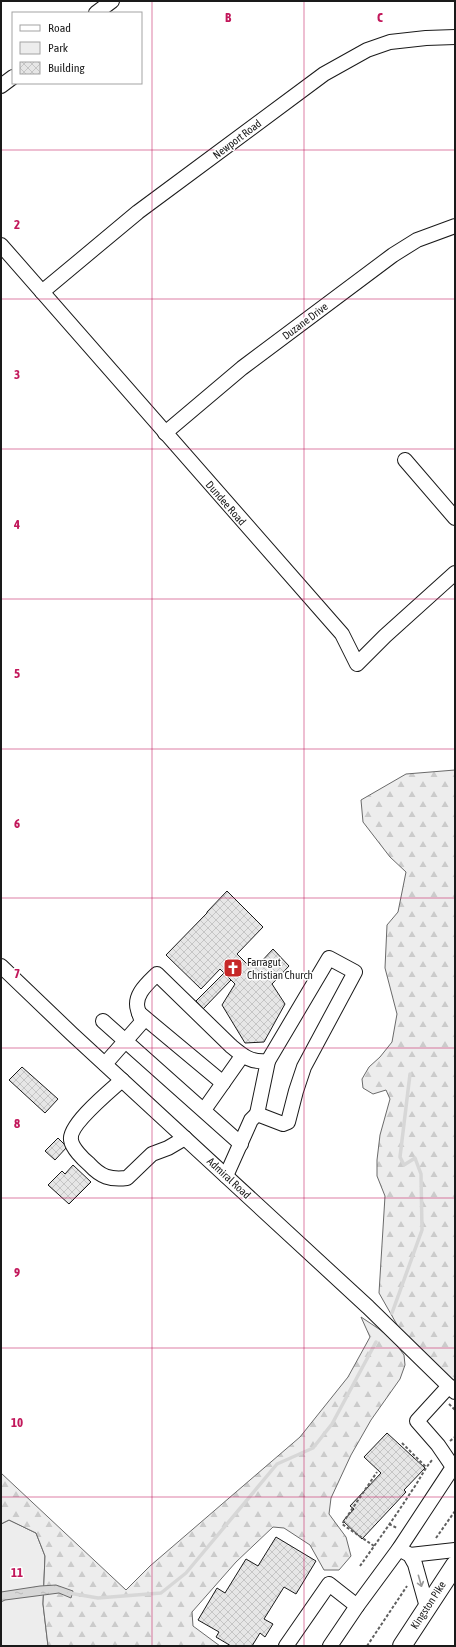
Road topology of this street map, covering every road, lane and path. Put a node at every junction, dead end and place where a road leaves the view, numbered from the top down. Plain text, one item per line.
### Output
1 (112, 1) edge
2 (97, 12) edge
3 (455, 37) edge
4 (12, 78) edge
5 (1, 86) edge
6 (455, 226) edge
7 (1, 245) edge
8 (42, 292) junction
9 (165, 433) junction
10 (405, 460) dead end
11 (455, 518) edge
12 (455, 573) edge
13 (1, 966) edge
14 (139, 1013) junction
15 (103, 1021) dead end
16 (126, 1040) junction
17 (242, 1056) junction
18 (268, 1061) junction
19 (105, 1064) junction
20 (122, 1080) junction
21 (223, 1084) junction
22 (204, 1110) junction
23 (257, 1114) junction
24 (185, 1138) junction
25 (241, 1144) junction
26 (226, 1176) junction
27 (452, 1389) edge
28 (455, 1437) edge
29 (402, 1443) dead end
30 (442, 1450) junction
31 (426, 1467) junction
32 (377, 1472) dead end
33 (374, 1546) junction
34 (455, 1550) edge
35 (404, 1552) junction
36 (455, 1565) edge
37 (360, 1566) dead end
38 (357, 1606) junction
39 (427, 1607) junction
40 (286, 1646) edge
41 (330, 1646) edge
42 (402, 1646) edge

1 - 2 street
3 - 8 street, Newport Road
4 - 5 street
6 - 9 street, Duzane Drive
7 - 8 street, Dundee Road
8 - 9 street, Dundee Road
9 - 12 street, Dundee Road
10 - 11 street
13 - 19 street, Admiral Road
14 - 16 street
14 - 17 street
14 - 21 street
15 - 16 street
16 - 19 street
16 - 22 street
17 - 18 street
17 - 21 street
18 - 23 street
18 - 23 street
19 - 20 street, Admiral Road
20 - 24 street, Admiral Road
20 - 24 street
21 - 22 street
22 - 25 street
23 - 25 street
24 - 26 street, Admiral Road
25 - 26 street
26 - 27 street, Admiral Road
27 - 30 street
28 - 30 path
29 - 31 path
30 - 31 path
30 - 35 street
31 - 33 path
32 - 33 path
33 - 37 path
34 - 35 street
35 - 38 street
35 -> 39 street
36 - 39 main road, Kingston Pike
38 - 40 street
38 - 41 street
39 - 42 main road, Kingston Pike

